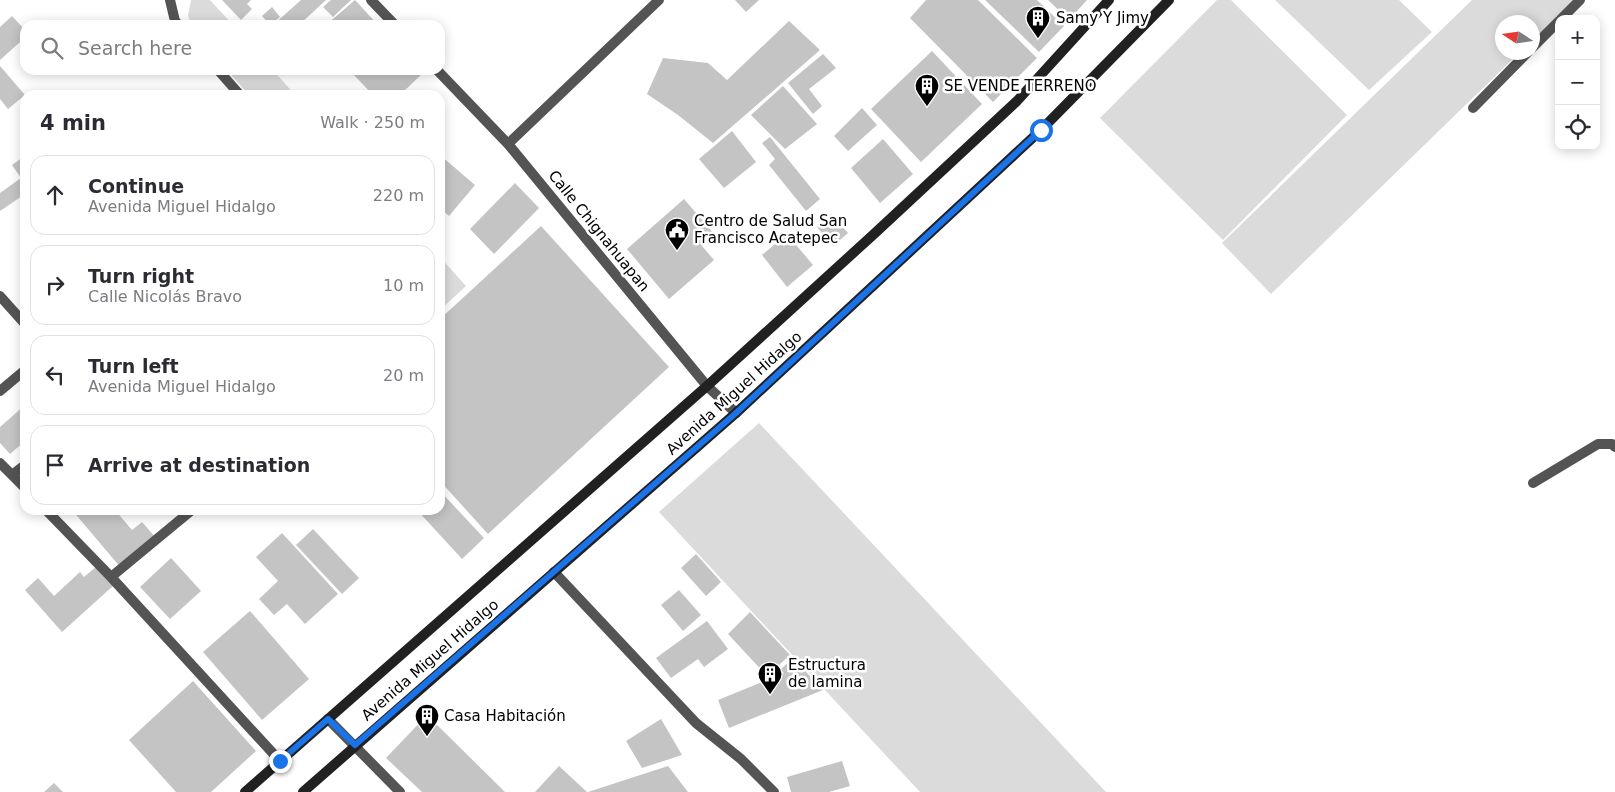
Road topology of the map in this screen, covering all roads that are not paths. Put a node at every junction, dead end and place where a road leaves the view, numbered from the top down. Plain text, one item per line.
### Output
1 (170, 0) edge
2 (371, 0) edge
3 (659, 0) edge
4 (1109, 0) edge
5 (1169, 0) edge
6 (1580, 0) edge
7 (1565, 15) edge
8 (175, 20) edge
9 (390, 20) edge
10 (1555, 25) edge
11 (1540, 40) edge
12 (1520, 60) edge
13 (222, 75) edge
14 (443, 75) edge
15 (236, 90) edge
16 (1472, 108) dead end
17 (508, 144) junction
18 (0, 296) edge
19 (20, 318) edge
20 (20, 374) edge
21 (707, 386) junction
22 (0, 391) edge
23 (736, 413) junction
24 (1615, 447) edge
25 (0, 464) edge
26 (20, 469) edge
27 (12, 475) junction
28 (1532, 482) dead end
29 (20, 483) edge
30 (51, 515) edge
31 (186, 515) edge
32 (554, 572) junction
33 (111, 577) junction
34 (328, 719) junction
35 (355, 745) junction
36 (280, 761) junction
37 (245, 792) edge
38 (303, 792) edge
39 (400, 792) edge
40 (774, 792) edge

1 - 8 street
2 - 9 street
3 - 17 street
4 - 21 main road, Avenida Miguel Hidalgo
5 - 23 main road, Avenida Miguel Hidalgo
6 - 7 street
10 - 11 street
12 - 16 street
13 - 15 street
14 - 17 street, Calle Chignahuapan
17 - 21 street, Calle Chignahuapan
18 - 19 street
20 - 22 street
21 - 23 street, Calle Chignahuapan
21 - 34 main road, Avenida Miguel Hidalgo
23 - 32 main road, Avenida Miguel Hidalgo
24 - 28 street
25 - 27 street
26 - 27 street
27 - 29 street
30 - 33 street
31 - 33 street
32 - 35 main road, Avenida Miguel Hidalgo
32 - 40 street
33 - 36 street
34 - 35 street
34 - 36 main road, Avenida Miguel Hidalgo
35 - 38 main road, Avenida Miguel Hidalgo
35 - 39 street
36 - 37 main road, Avenida Miguel Hidalgo

